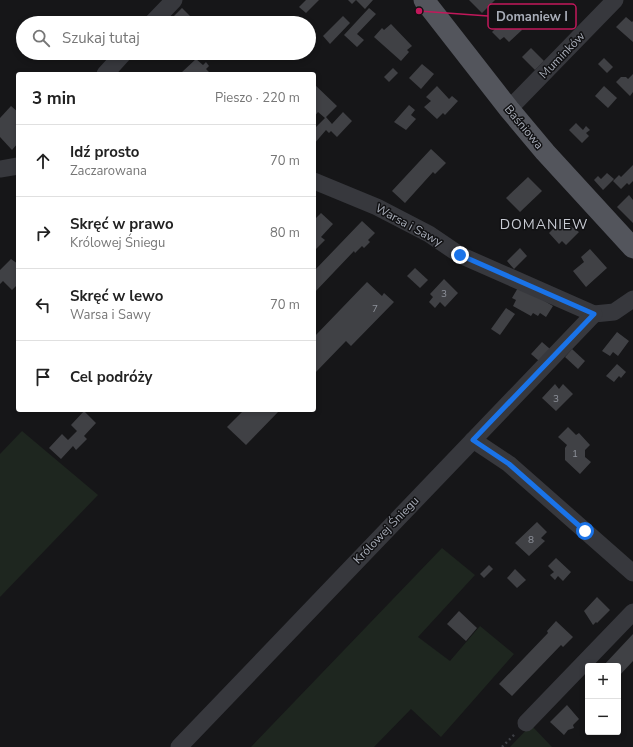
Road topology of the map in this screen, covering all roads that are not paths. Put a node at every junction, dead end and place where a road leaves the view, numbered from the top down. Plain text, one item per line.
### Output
1 (174, 0) edge
2 (424, 0) edge
3 (615, 0) edge
4 (159, 16) edge
5 (118, 60) edge
6 (107, 72) edge
7 (509, 110) junction
8 (16, 166) edge
9 (0, 169) edge
10 (316, 182) edge
11 (633, 248) edge
12 (633, 299) edge
13 (594, 314) junction
14 (473, 440) junction
15 (633, 572) edge
16 (633, 612) edge
17 (526, 723) road end
18 (179, 747) edge

1 - 4 street
2 - 7 main road, Baśniowa
3 - 7 street, Muminków
5 - 6 street
7 - 11 main road, Baśniowa
8 - 9 street
10 - 13 street, Warsa i Sawy
12 - 13 street, Warsa i Sawy
13 - 14 street, Królowej Śniegu
14 - 15 street
14 - 18 street, Królowej Śniegu
16 - 17 street

